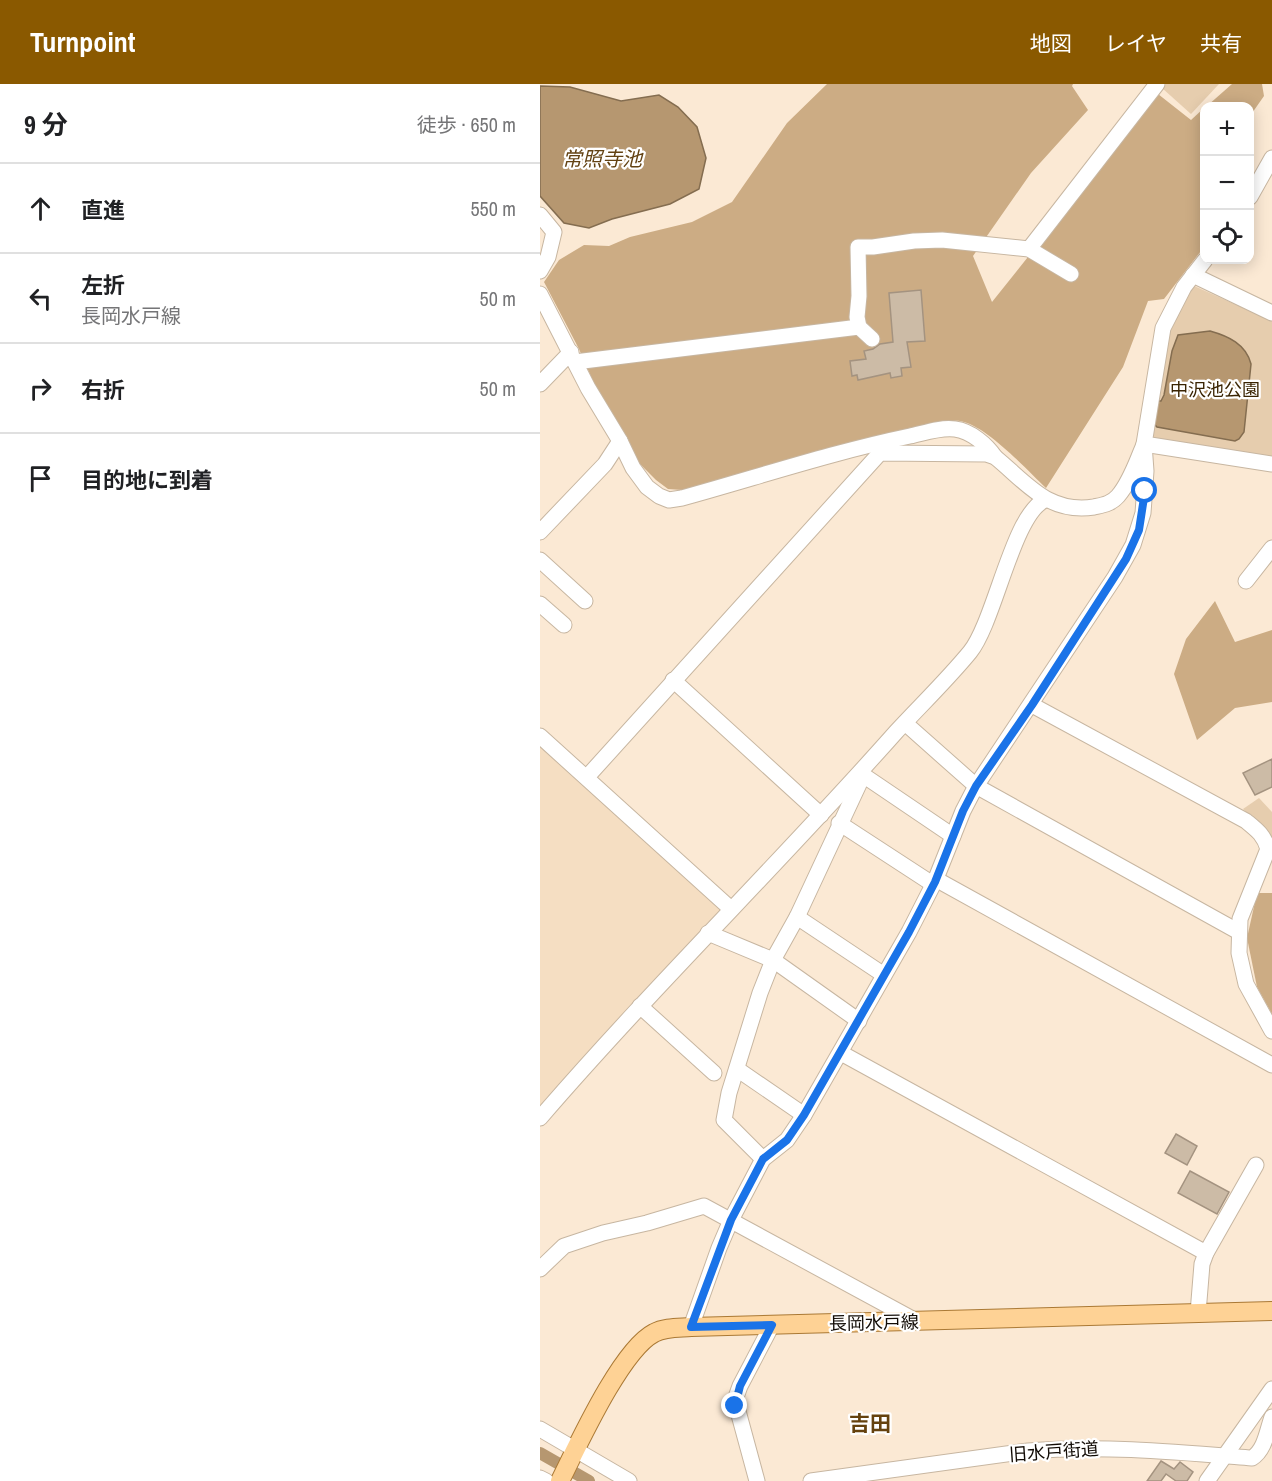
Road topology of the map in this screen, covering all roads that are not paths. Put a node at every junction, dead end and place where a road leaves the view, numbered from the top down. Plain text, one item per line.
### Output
1 (1157, 84) edge
2 (1272, 158) edge
3 (1254, 190) edge
4 (540, 215) edge
5 (1029, 249) junction
6 (1201, 264) edge
7 (540, 271) edge
8 (1071, 274) dead end
9 (1193, 275) junction
10 (540, 294) edge
11 (1272, 313) edge
12 (859, 327) junction
13 (872, 339) dead end
14 (573, 357) junction
15 (540, 384) edge
16 (620, 441) junction
17 (1144, 444) junction
18 (995, 458) junction
19 (1272, 464) edge
20 (1045, 500) junction
21 (540, 532) edge
22 (1272, 548) edge
23 (540, 560) edge
24 (1246, 581) dead end
25 (585, 601) dead end
26 (540, 604) edge
27 (564, 625) dead end
28 (674, 680) junction
29 (1032, 705) junction
30 (904, 723) junction
31 (540, 736) edge
32 (860, 773) junction
33 (586, 777) junction
34 (976, 786) junction
35 (821, 814) junction
36 (839, 823) junction
37 (953, 836) junction
38 (935, 882) junction
39 (731, 909) junction
40 (796, 916) junction
41 (1239, 932) junction
42 (708, 933) junction
43 (773, 960) junction
44 (884, 975) junction
45 (640, 1006) junction
46 (859, 1021) junction
47 (1272, 1031) edge
48 (841, 1053) junction
49 (1272, 1065) edge
50 (736, 1069) junction
51 (714, 1073) dead end
52 (804, 1115) junction
53 (540, 1118) edge
54 (763, 1159) junction
55 (1256, 1165) dead end
56 (731, 1220) junction
57 (1206, 1253) junction
58 (540, 1269) edge
59 (1272, 1311) edge
60 (1198, 1313) junction
61 (918, 1322) junction
62 (772, 1325) junction
63 (691, 1327) junction
64 (1272, 1391) edge
65 (1272, 1417) edge
66 (540, 1429) edge
67 (574, 1454) junction
68 (1225, 1455) junction
69 (540, 1478) edge
70 (1214, 1478) edge
71 (556, 1480) edge
72 (629, 1481) edge
73 (757, 1481) edge
74 (811, 1481) edge

1 - 5 street
2 - 3 street
4 - 7 street
5 - 8 street
5 - 12 street
6 - 9 street
9 - 11 street
9 - 17 street
10 - 14 street
12 - 13 street
12 - 14 street
14 - 15 street
14 - 16 street
16 - 18 street
16 - 21 street
17 - 19 street
17 - 20 street
17 - 29 street
18 - 20 street
18 - 28 street
20 - 30 street
22 - 24 street
23 - 25 street
26 - 27 street
28 - 33 street
28 - 35 street
29 - 34 street
29 - 41 street
30 - 32 street
30 - 34 street
31 - 33 street
32 - 35 street
32 - 36 street
32 - 37 street
33 - 39 street
34 - 37 street
34 - 41 street
35 - 39 street
36 - 38 street
36 - 40 street
37 - 38 street
38 - 44 street
38 - 49 street
39 - 42 street
40 - 43 street
40 - 44 street
41 - 47 street
42 - 43 street
42 - 45 street
43 - 46 street
43 - 50 street
44 - 46 street
45 - 51 street
45 - 53 street
46 - 48 street
48 - 52 street
48 - 57 street
50 - 52 street
50 - 54 street
52 - 54 street
54 - 56 street
55 - 57 street
56 - 58 street
56 - 61 street
56 - 63 street
57 - 60 street
59 - 60 main road, 長岡水戸線
60 - 61 main road, 長岡水戸線
61 - 62 main road, 長岡水戸線
62 - 63 main road, 長岡水戸線
62 - 73 street
63 - 67 main road, 長岡水戸線
64 - 68 street
65 - 68 street, 旧水戸街道
66 - 67 street
67 - 71 main road, 長岡水戸線
67 - 72 street
68 - 70 street
68 - 74 street, 旧水戸街道
69 - 71 street

